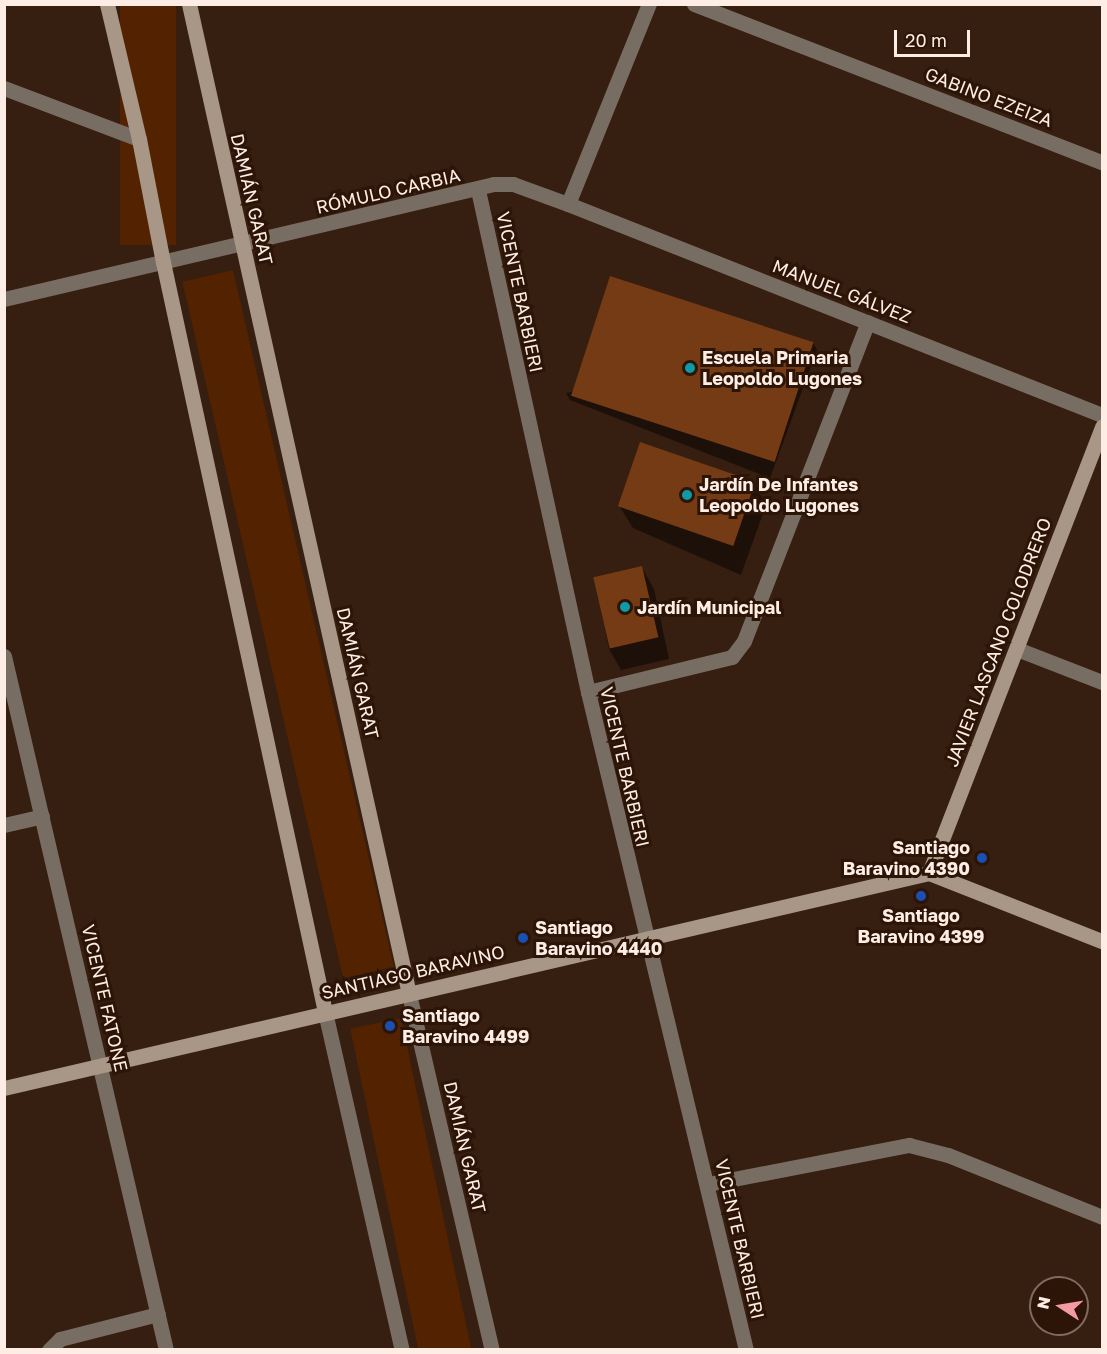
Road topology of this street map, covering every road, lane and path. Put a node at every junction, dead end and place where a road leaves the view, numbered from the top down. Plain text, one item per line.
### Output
1 (107, 4) edge
2 (189, 4) edge
3 (649, 4) edge
4 (694, 4) edge
5 (4, 88) edge
6 (139, 139) junction
7 (1102, 162) edge
8 (478, 190) junction
9 (568, 204) junction
10 (243, 245) junction
11 (162, 262) junction
12 (4, 299) edge
13 (868, 322) junction
14 (1102, 415) edge
15 (1102, 426) edge
16 (1017, 649) junction
17 (4, 656) edge
18 (1102, 682) edge
19 (588, 692) junction
20 (42, 816) junction
21 (4, 825) edge
22 (929, 873) junction
23 (646, 939) junction
24 (1102, 941) edge
25 (409, 994) junction
26 (325, 1012) junction
27 (102, 1066) junction
28 (4, 1088) edge
29 (708, 1184) junction
30 (1102, 1217) edge
31 (158, 1314) junction
32 (49, 1350) edge
33 (166, 1350) edge
34 (402, 1350) edge
35 (492, 1350) edge
36 (746, 1350) edge

1 - 6 main road
2 - 10 main road, DAMIÁN GARAT
3 - 9 street
4 - 7 street, GABINO EZEIZA
5 - 6 street
6 - 11 main road
8 - 9 street, RÓMULO CARBIA
8 - 10 street, RÓMULO CARBIA
8 - 19 street, VICENTE BARBIERI
9 - 13 street, MANUEL GÁLVEZ
10 - 11 street, RÓMULO CARBIA
10 - 25 main road, DAMIÁN GARAT
11 - 12 street, RÓMULO CARBIA
11 - 26 main road
13 - 14 street, MANUEL GÁLVEZ
13 - 19 street
15 - 16 main road, JAVIER LASCANO COLODRERO
16 - 18 street
16 - 22 main road, JAVIER LASCANO COLODRERO
17 - 20 street, VICENTE FATONE
19 - 23 street, VICENTE BARBIERI
20 - 21 street
20 - 27 street, VICENTE FATONE
22 - 23 main road, SANTIAGO BARAVINO
22 - 24 main road
23 - 25 main road, SANTIAGO BARAVINO
23 - 29 street, VICENTE BARBIERI
25 - 26 main road, SANTIAGO BARAVINO
25 - 35 street, DAMIÁN GARAT
26 - 27 main road, SANTIAGO BARAVINO
26 - 34 street
27 - 28 main road, SANTIAGO BARAVINO
27 - 31 street, VICENTE FATONE
29 - 30 street
29 - 36 street, VICENTE BARBIERI
31 - 32 street
31 - 33 street, VICENTE FATONE

